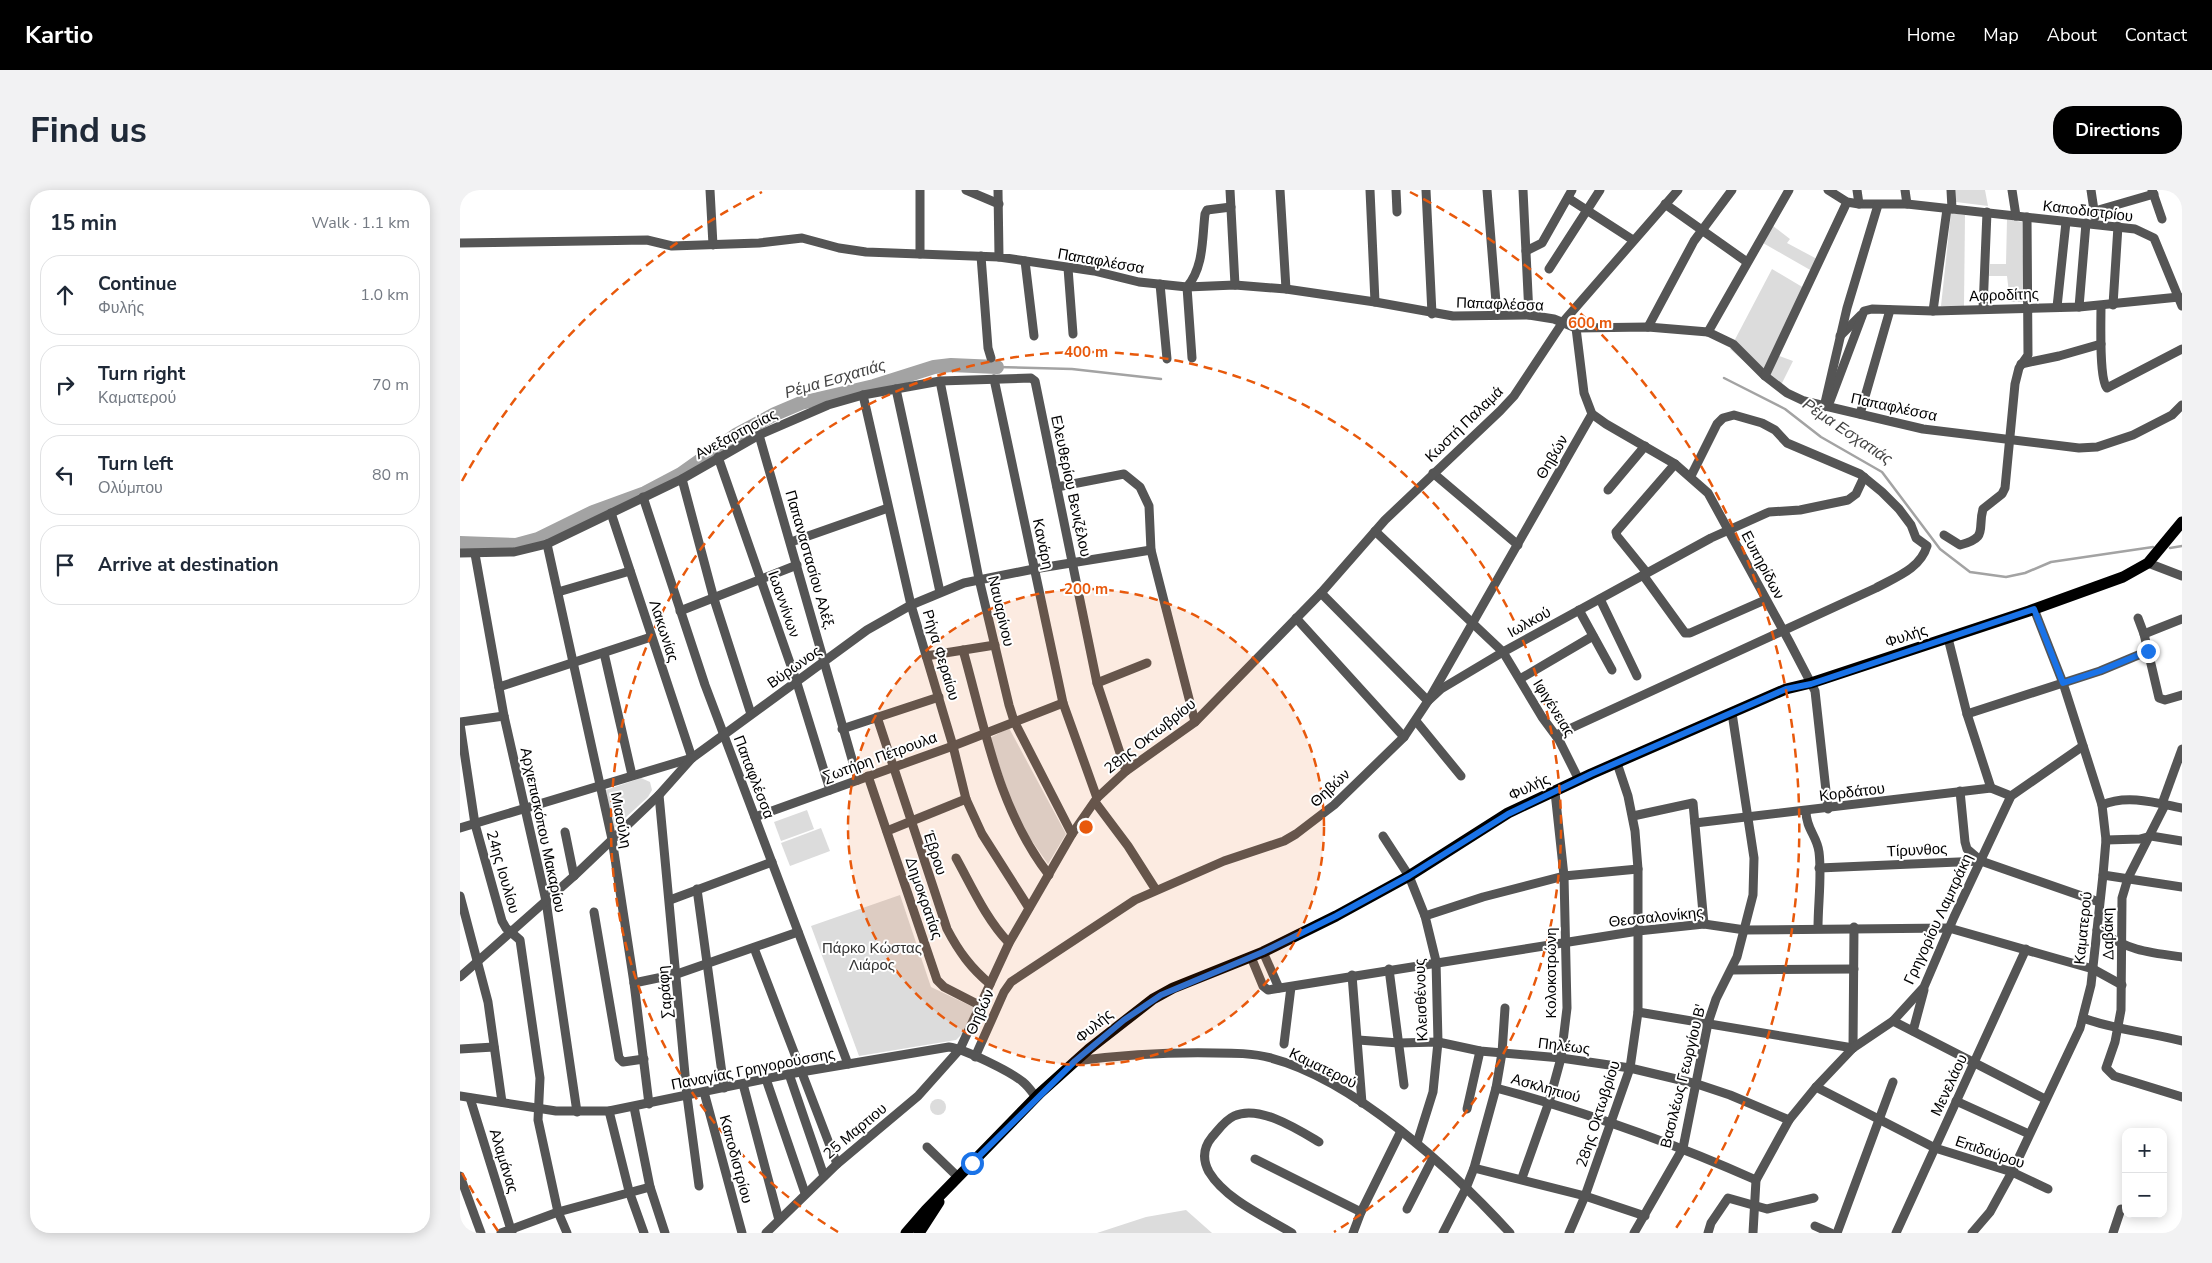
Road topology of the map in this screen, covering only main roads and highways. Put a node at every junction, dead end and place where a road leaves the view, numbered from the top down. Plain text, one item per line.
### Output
1 (2182, 522) edge
2 (947, 1188) junction
3 (906, 1233) edge
4 (919, 1233) edge

1 - 2 main road, Φυλής
2 - 3 main road, Φυλής
2 - 4 main road, Φυλής

